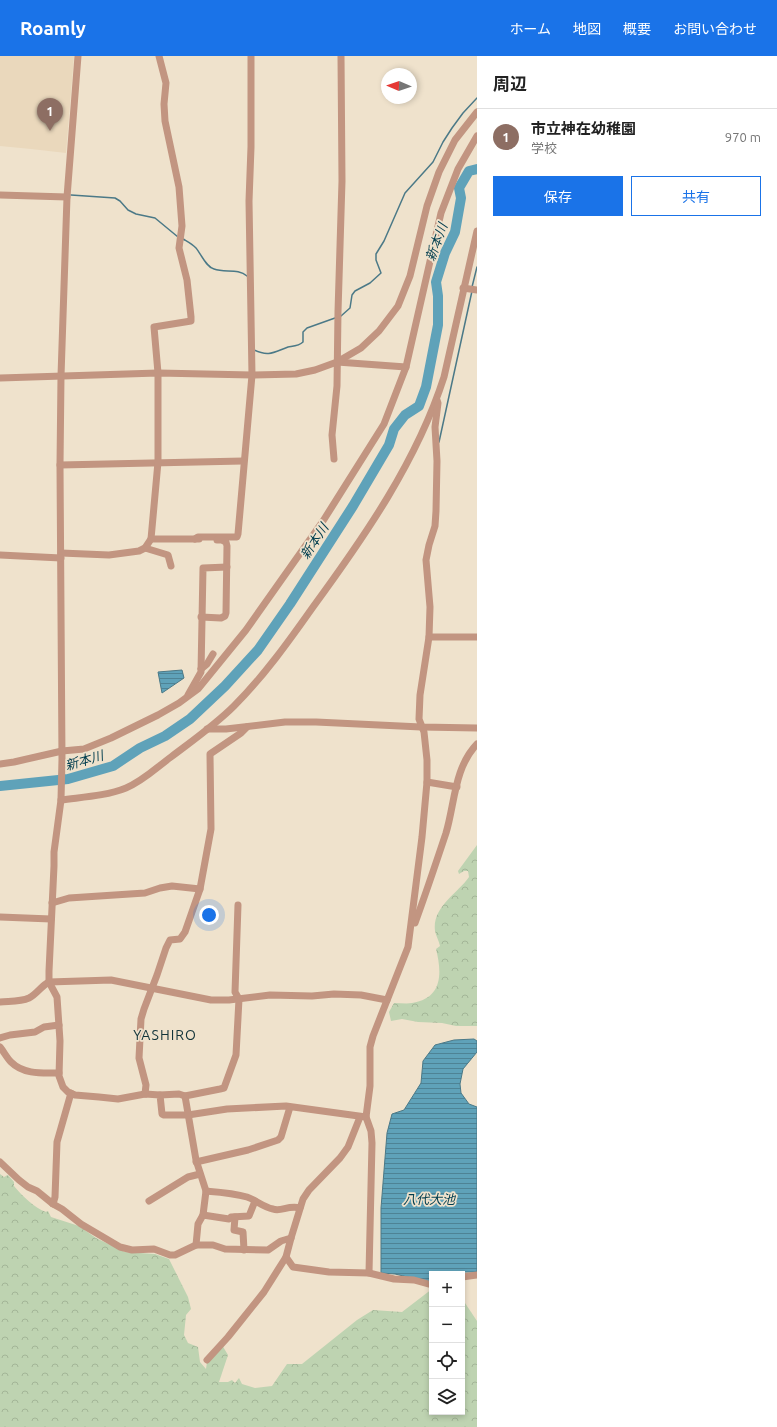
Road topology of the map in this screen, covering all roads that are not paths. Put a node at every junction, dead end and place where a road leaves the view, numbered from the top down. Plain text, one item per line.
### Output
1 (78, 56) edge
2 (159, 56) edge
3 (251, 56) edge
4 (341, 56) edge
5 (477, 112) edge
6 (477, 136) edge
7 (0, 195) edge
8 (67, 197) junction
9 (477, 231) edge
10 (464, 288) junction
11 (477, 290) edge
12 (337, 362) junction
13 (406, 367) junction
14 (158, 374) junction
15 (252, 375) junction
16 (61, 376) junction
17 (0, 378) edge
18 (437, 400) junction
19 (334, 458) dead end
20 (243, 461) junction
21 (158, 462) junction
22 (60, 465) junction
23 (151, 539) junction
24 (195, 539) junction
25 (145, 548) junction
26 (0, 555) edge
27 (61, 556) junction
28 (171, 566) dead end
29 (227, 567) junction
30 (201, 617) junction
31 (429, 637) junction
32 (477, 637) edge
33 (213, 654) dead end
34 (201, 669) junction
35 (186, 697) junction
36 (247, 727) junction
37 (422, 728) junction
38 (477, 728) edge
39 (207, 729) junction
40 (477, 744) edge
41 (62, 751) junction
42 (0, 764) edge
43 (427, 782) junction
44 (457, 787) junction
45 (61, 798) junction
46 (200, 889) junction
47 (52, 903) junction
48 (238, 905) dead end
49 (0, 917) edge
50 (51, 919) junction
51 (411, 927) junction
52 (49, 982) junction
53 (152, 988) junction
54 (239, 999) junction
55 (387, 1000) junction
56 (0, 1002) edge
57 (59, 1025) junction
58 (0, 1038) edge
59 (0, 1047) edge
60 (59, 1073) junction
61 (71, 1093) junction
62 (145, 1094) junction
63 (160, 1095) junction
64 (186, 1096) junction
65 (290, 1107) junction
66 (188, 1115) junction
67 (363, 1117) junction
68 (0, 1162) edge
69 (196, 1162) junction
70 (200, 1174) junction
71 (206, 1191) junction
72 (150, 1201) dead end
73 (255, 1201) junction
74 (52, 1204) junction
75 (300, 1208) junction
76 (204, 1215) junction
77 (235, 1217) junction
78 (291, 1238) junction
79 (196, 1245) junction
80 (244, 1250) junction
81 (286, 1257) junction
82 (369, 1273) junction
83 (477, 1275) edge
84 (465, 1277) edge
85 (429, 1284) edge
86 (207, 1360) dead end

1 - 8 street
2 - 14 street
3 - 15 street
4 - 12 street
5 - 12 street
6 - 13 street
7 - 8 street
8 - 16 street
9 - 10 street
10 - 11 street
10 - 18 street
12 - 13 street
12 - 15 street
12 - 19 street
13 - 35 street
14 - 15 street
14 - 16 street
14 - 21 street
15 - 20 street
16 - 17 street
16 - 22 street
18 - 31 street
18 - 39 street
20 - 21 street
20 - 24 street
21 - 22 street
21 - 23 street
22 - 27 street
23 - 24 street
23 - 25 street
24 - 29 street
25 - 27 street
25 - 28 street
26 - 27 street
27 - 41 street
29 - 30 street
29 - 30 street
30 - 34 street
31 - 32 street
31 - 37 street
33 - 34 street
34 - 35 street
35 - 41 street
36 - 37 street
36 - 39 street
36 - 46 street
37 - 38 street
37 - 43 street
39 - 45 street
40 - 44 street
41 - 42 street
41 - 45 street
43 - 44 street
43 - 51 street
44 - 51 street
45 - 47 street
46 - 47 street
46 - 53 street
47 - 50 street
48 - 54 street
49 - 50 street
50 - 52 street
51 - 55 street
52 - 53 street
52 - 56 street
52 - 57 street
53 - 54 street
53 - 62 street
54 - 55 street
54 - 64 street
55 - 67 street
57 - 58 street
57 - 60 street
59 - 60 street
60 - 61 street
61 - 62 street
61 - 74 street
62 - 63 street
63 - 64 street
63 - 66 street
64 - 66 street
65 - 66 street
65 - 67 street
65 - 69 street
66 - 69 street
67 - 75 street
67 - 82 street
68 - 74 street
69 - 70 street
70 - 71 street
70 - 72 street
71 - 73 street
71 - 76 street
73 - 75 street
73 - 77 street
74 - 79 street
75 - 78 street
76 - 77 street
76 - 79 street
77 - 80 street
78 - 80 street
78 - 81 street
79 - 80 street
81 - 82 street
81 - 86 street
82 - 85 street
83 - 84 street

